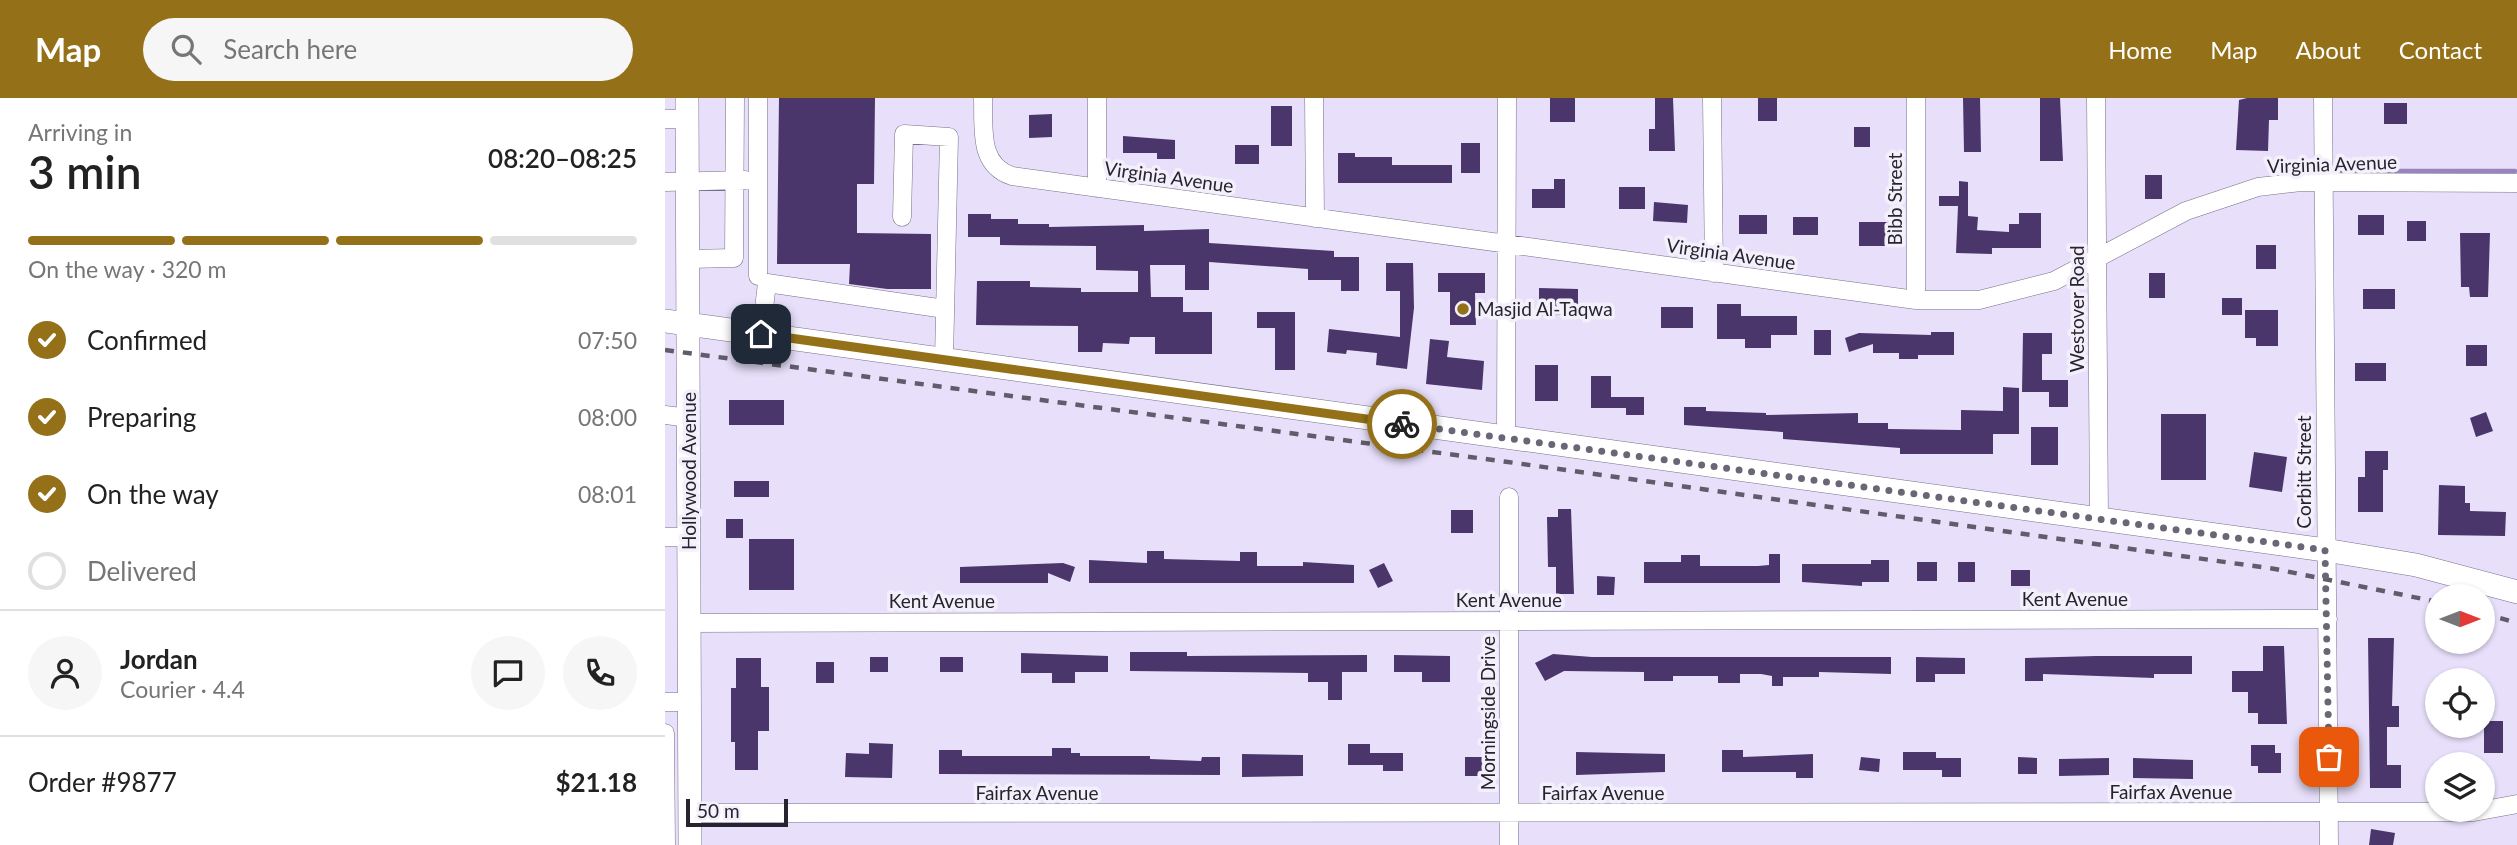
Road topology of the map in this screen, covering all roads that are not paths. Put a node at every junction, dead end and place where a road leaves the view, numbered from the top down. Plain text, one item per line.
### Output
1 (735, 98) edge
2 (758, 98) edge
3 (982, 98) edge
4 (1097, 98) edge
5 (1314, 98) edge
6 (1507, 98) edge
7 (1712, 98) edge
8 (1916, 98) edge
9 (2096, 98) edge
10 (2323, 98) edge
11 (680, 112) edge
12 (735, 180) junction
13 (759, 180) junction
14 (676, 181) edge
15 (2323, 183) junction
16 (2517, 183) edge
17 (1097, 188) junction
18 (902, 217) dead end
19 (1315, 218) junction
20 (1507, 244) junction
21 (734, 258) junction
22 (688, 259) junction
23 (2097, 260) junction
24 (1714, 273) junction
25 (763, 279) junction
26 (1916, 300) junction
27 (945, 309) junction
28 (665, 321) edge
29 (688, 324) junction
30 (761, 334) junction
31 (944, 359) junction
32 (665, 415) edge
33 (689, 418) junction
34 (1506, 439) junction
35 (1509, 497) dead end
36 (2099, 520) junction
37 (665, 537) edge
38 (689, 537) junction
39 (2325, 550) junction
40 (2517, 592) edge
41 (2328, 620) junction
42 (1509, 621) junction
43 (689, 623) junction
44 (665, 702) edge
45 (689, 702) junction
46 (665, 733) edge
47 (2517, 804) edge
48 (689, 813) junction
49 (2329, 813) junction
50 (1509, 814) junction
51 (666, 845) edge
52 (690, 845) edge
53 (1509, 845) edge
54 (2329, 845) edge

1 - 12 street
2 - 13 street
3 - 17 street, Virginia Avenue
4 - 17 street
5 - 19 street
6 - 20 street
7 - 24 street
8 - 26 street, Bibb Street
9 - 23 street, Westover Road
10 - 15 street, Corbitt Street
11 - 14 main road, Hollywood Avenue
12 - 13 street
12 - 14 street
12 - 21 street
13 - 25 street
14 - 22 main road, Hollywood Avenue
15 - 16 street, Virginia Avenue
15 - 23 street, Virginia Avenue
15 - 39 street, Corbitt Street
17 - 19 street, Virginia Avenue
18 - 27 street
19 - 20 street, Virginia Avenue
20 - 24 street, Virginia Avenue
20 - 34 street
21 - 22 street
21 - 25 street
22 - 29 main road, Hollywood Avenue
23 - 26 street, Virginia Avenue
23 - 36 street, Westover Road
24 - 26 street, Virginia Avenue
25 - 27 street
25 - 30 street
27 - 31 street
28 - 29 main road
29 - 30 main road
29 - 33 main road, Hollywood Avenue
30 - 31 main road
31 - 34 main road
32 - 33 street
33 - 38 main road, Hollywood Avenue
34 - 36 main road
35 - 42 street, Morningside Drive
36 - 39 main road
37 - 38 street
38 - 43 main road, Hollywood Avenue
39 - 40 main road
39 - 41 street, Corbitt Street
41 - 42 street, Kent Avenue
41 - 49 street, Corbitt Street
42 - 43 street, Kent Avenue
42 - 50 street, Morningside Drive
43 - 45 main road, Hollywood Avenue
44 - 45 street
45 - 48 main road, Hollywood Avenue
46 - 51 street
47 - 49 street, Fairfax Avenue
48 - 50 street, Fairfax Avenue
48 - 52 main road, Hollywood Avenue
49 - 50 street, Fairfax Avenue
49 - 54 street, Corbitt Street
50 - 53 street, Morningside Drive

